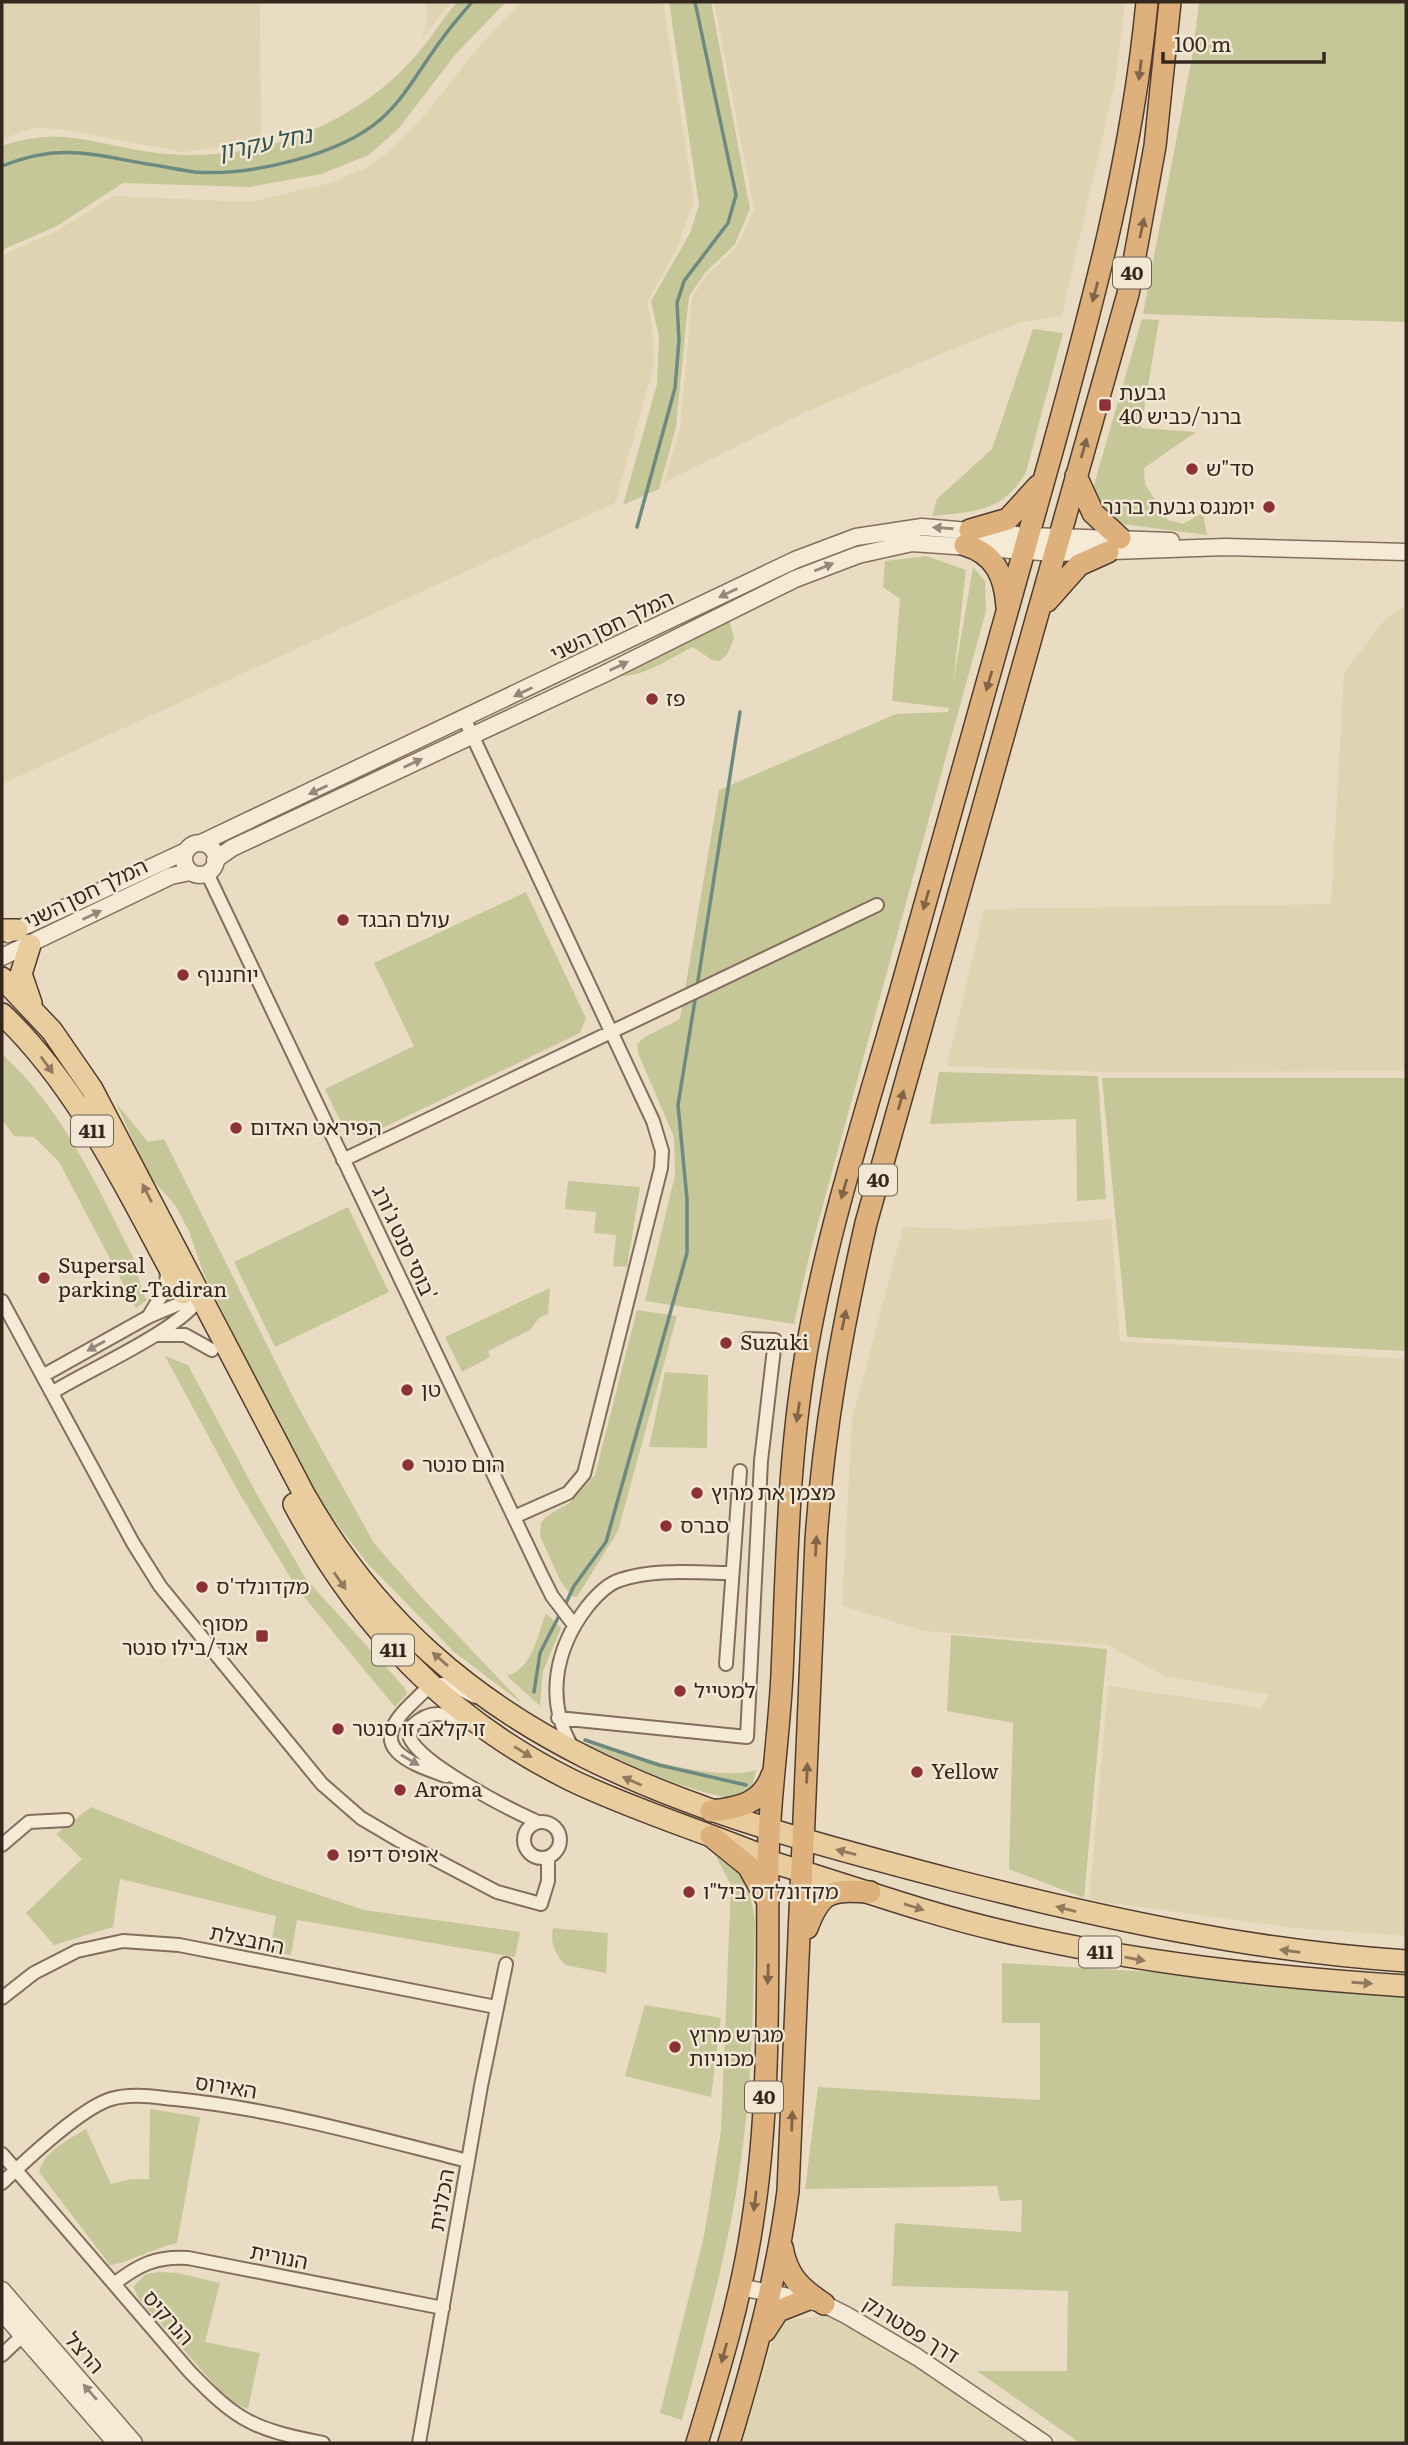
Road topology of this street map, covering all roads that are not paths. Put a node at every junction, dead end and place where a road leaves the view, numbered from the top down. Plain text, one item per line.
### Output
1 (1147, 2) edge
2 (1170, 2) edge
3 (1047, 469) junction
4 (1076, 476) junction
5 (967, 537) junction
6 (1027, 543) junction
7 (1114, 545) junction
8 (1058, 546) junction
9 (1406, 552) edge
10 (1007, 616) junction
11 (1037, 622) junction
12 (465, 720) junction
13 (472, 735) junction
14 (201, 843) junction
15 (186, 851) junction
16 (204, 868) junction
17 (877, 905) dead end
18 (13, 935) edge
19 (2, 957) edge
20 (2, 978) edge
21 (34, 1012) junction
22 (3, 1016) edge
23 (611, 1032) junction
24 (343, 1160) junction
25 (165, 1260) junction
26 (2, 1301) edge
27 (193, 1302) junction
28 (148, 1317) junction
29 (155, 1336) junction
30 (747, 1339) dead end
31 (212, 1350) junction
32 (44, 1375) junction
33 (53, 1392) junction
34 (740, 1471) dead end
35 (513, 1517) junction
36 (732, 1573) junction
37 (572, 1623) junction
38 (726, 1664) dead end
39 (430, 1686) junction
40 (493, 1705) junction
41 (558, 1718) junction
42 (488, 1731) junction
43 (576, 1754) junction
44 (776, 1763) junction
45 (462, 1781) junction
46 (504, 1805) junction
47 (711, 1811) junction
48 (67, 1820) dead end
49 (538, 1822) junction
50 (771, 1829) junction
51 (525, 1834) junction
52 (711, 1836) junction
53 (804, 1841) junction
54 (2, 1845) edge
55 (548, 1857) junction
56 (768, 1861) junction
57 (803, 1871) junction
58 (870, 1892) junction
59 (770, 1906) junction
60 (798, 1950) junction
61 (1406, 1961) edge
62 (506, 1964) dead end
63 (1406, 1986) edge
64 (2, 1998) edge
65 (496, 2007) junction
66 (2, 2154) edge
67 (468, 2161) junction
68 (16, 2170) junction
69 (2, 2183) edge
70 (781, 2238) junction
71 (114, 2284) junction
72 (740, 2287) junction
73 (2, 2290) edge
74 (771, 2291) junction
75 (815, 2302) junction
76 (443, 2308) junction
77 (2, 2312) edge
78 (22, 2336) junction
79 (758, 2345) junction
80 (2, 2355) edge
81 (116, 2443) edge
82 (134, 2443) edge
83 (323, 2443) edge
84 (419, 2443) edge
85 (697, 2443) edge
86 (729, 2443) edge
87 (1044, 2443) edge

1 -> 3 highway, 40
4 -> 2 highway, 40
3 - 5 highway
3 - 6 highway, 40
4 - 7 highway
4 - 8 highway, 40
5 - 6 street, המלך חסן השני
5 - 10 highway
5 -> 12 street, המלך חסן השני
13 -> 5 street, המלך חסן השני
6 - 8 street, המלך חסן השני
6 - 10 highway, 40
7 - 8 street, המלך חסן השני
7 - 9 street, המלך חסן השני
7 - 11 highway
8 - 11 highway, 40
10 -> 44 highway, 40
53 -> 11 highway, 40
12 - 13 street
12 -> 14 street, המלך חסן השני
16 -> 13 street, המלך חסן השני
13 - 23 street
14 - 15 street, המלך חסן השני
14 - 16 street
15 - 16 street
15 - 18 street, המלך חסן השני
18 -> 16 street, המלך חסן השני
16 - 24 street, בוסי סנט ג'ורג'
17 - 23 street
18 - 19 street, המלך חסן השני
18 - 21 main road
20 - 21 main road, 411
27 -> 21 main road, 411
22 -> 25 main road, 411
23 - 24 street
23 - 35 street
24 - 35 street, בוסי סנט ג'ורג'
25 - 27 main road, 411
25 - 28 street
26 - 32 street
27 - 28 street
27 - 29 street
27 - 31 main road, 411
40 -> 27 main road, 411
28 -> 32 street
29 - 31 street
29 - 33 street
30 - 41 street
31 -> 39 main road, 411
32 - 33 street
33 - 55 street
34 - 36 street
35 - 37 street, בוסי סנט ג'ורג'
36 - 37 street
36 - 38 street
37 - 41 street
39 - 40 street
39 - 42 main road, 411
39 -> 45 street
40 - 43 main road, 411
41 - 43 street
42 - 45 street
42 -> 52 main road, 411
47 -> 43 main road, 411
44 - 47 highway
44 - 50 highway, 40
45 - 46 street
46 - 49 street
46 - 51 street
47 - 50 main road, 411
48 - 54 street
49 - 51 street
49 - 55 street
50 - 53 main road, 411
50 - 56 highway, 40
51 - 55 street
52 - 56 main road, 411
52 - 59 highway
53 - 57 highway, 40
61 -> 53 main road, 411
56 - 57 main road, 411
56 - 59 highway, 40
57 - 58 main road, 411
57 - 60 highway, 40
58 - 60 highway
58 -> 63 main road, 411
59 -> 72 highway, 40
70 -> 60 highway, 40
62 - 65 street, הכלנית
64 - 65 street, החבצלת
65 - 67 street, הכלנית
66 - 68 street
67 - 68 street, האירוס
67 - 76 street, הכלנית
68 - 69 street, האירוס
68 - 71 street, הנרקיס
70 - 74 highway, 40
70 - 75 highway
71 - 76 street, הנורית
71 - 83 street, הנרקיס
72 - 74 street, דרך פסטרנק
72 -> 85 highway, 40
82 -> 73 street, הרצל
74 - 75 street, דרך פסטרנק
74 - 79 highway, 40
75 - 79 highway
75 - 87 street, דרך פסטרנק
76 - 84 street, הכלנית
77 - 78 street, הרצל
78 - 80 street
78 - 81 street, הרצל
79 - 86 highway, 40

